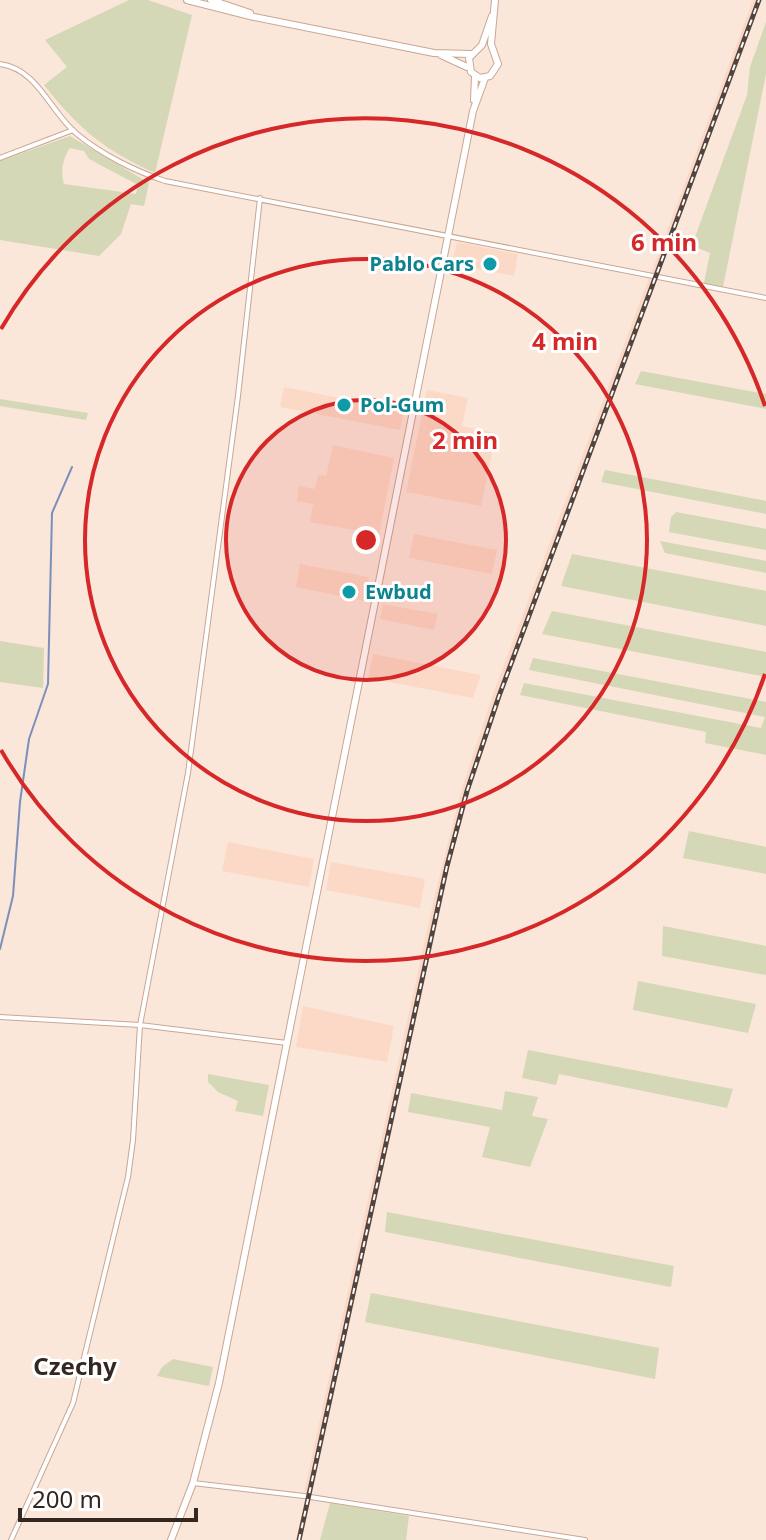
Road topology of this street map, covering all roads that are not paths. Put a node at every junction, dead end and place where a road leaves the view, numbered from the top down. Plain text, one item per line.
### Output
1 (187, 0) edge
2 (211, 0) edge
3 (495, 0) edge
4 (492, 16) junction
5 (269, 19) junction
6 (479, 48) junction
7 (492, 51) junction
8 (434, 53) junction
9 (471, 54) junction
10 (0, 64) edge
11 (469, 68) junction
12 (475, 76) junction
13 (485, 78) junction
14 (473, 111) junction
15 (73, 130) junction
16 (0, 158) edge
17 (260, 198) junction
18 (448, 236) junction
19 (766, 298) edge
20 (0, 1017) edge
21 (140, 1025) junction
22 (287, 1043) junction
23 (193, 1483) junction
24 (11, 1540) edge
25 (171, 1540) edge
26 (585, 1540) edge

1 - 5 main road
2 - 5 main road
3 - 4 main road
4 - 6 main road
4 - 7 main road
5 - 8 main road
6 - 7 main road
6 - 9 main road
7 - 13 main road
8 - 9 main road
8 - 11 main road
9 - 11 main road
10 - 15 street
11 - 12 main road
12 - 13 main road
12 - 14 main road
13 - 14 main road
14 - 18 main road
15 - 16 street
15 - 17 street
17 - 18 street
17 - 21 street
18 - 19 street
18 - 22 main road
20 - 21 street
21 - 22 street
21 - 24 street
22 - 23 main road
23 - 25 main road
23 - 26 street

